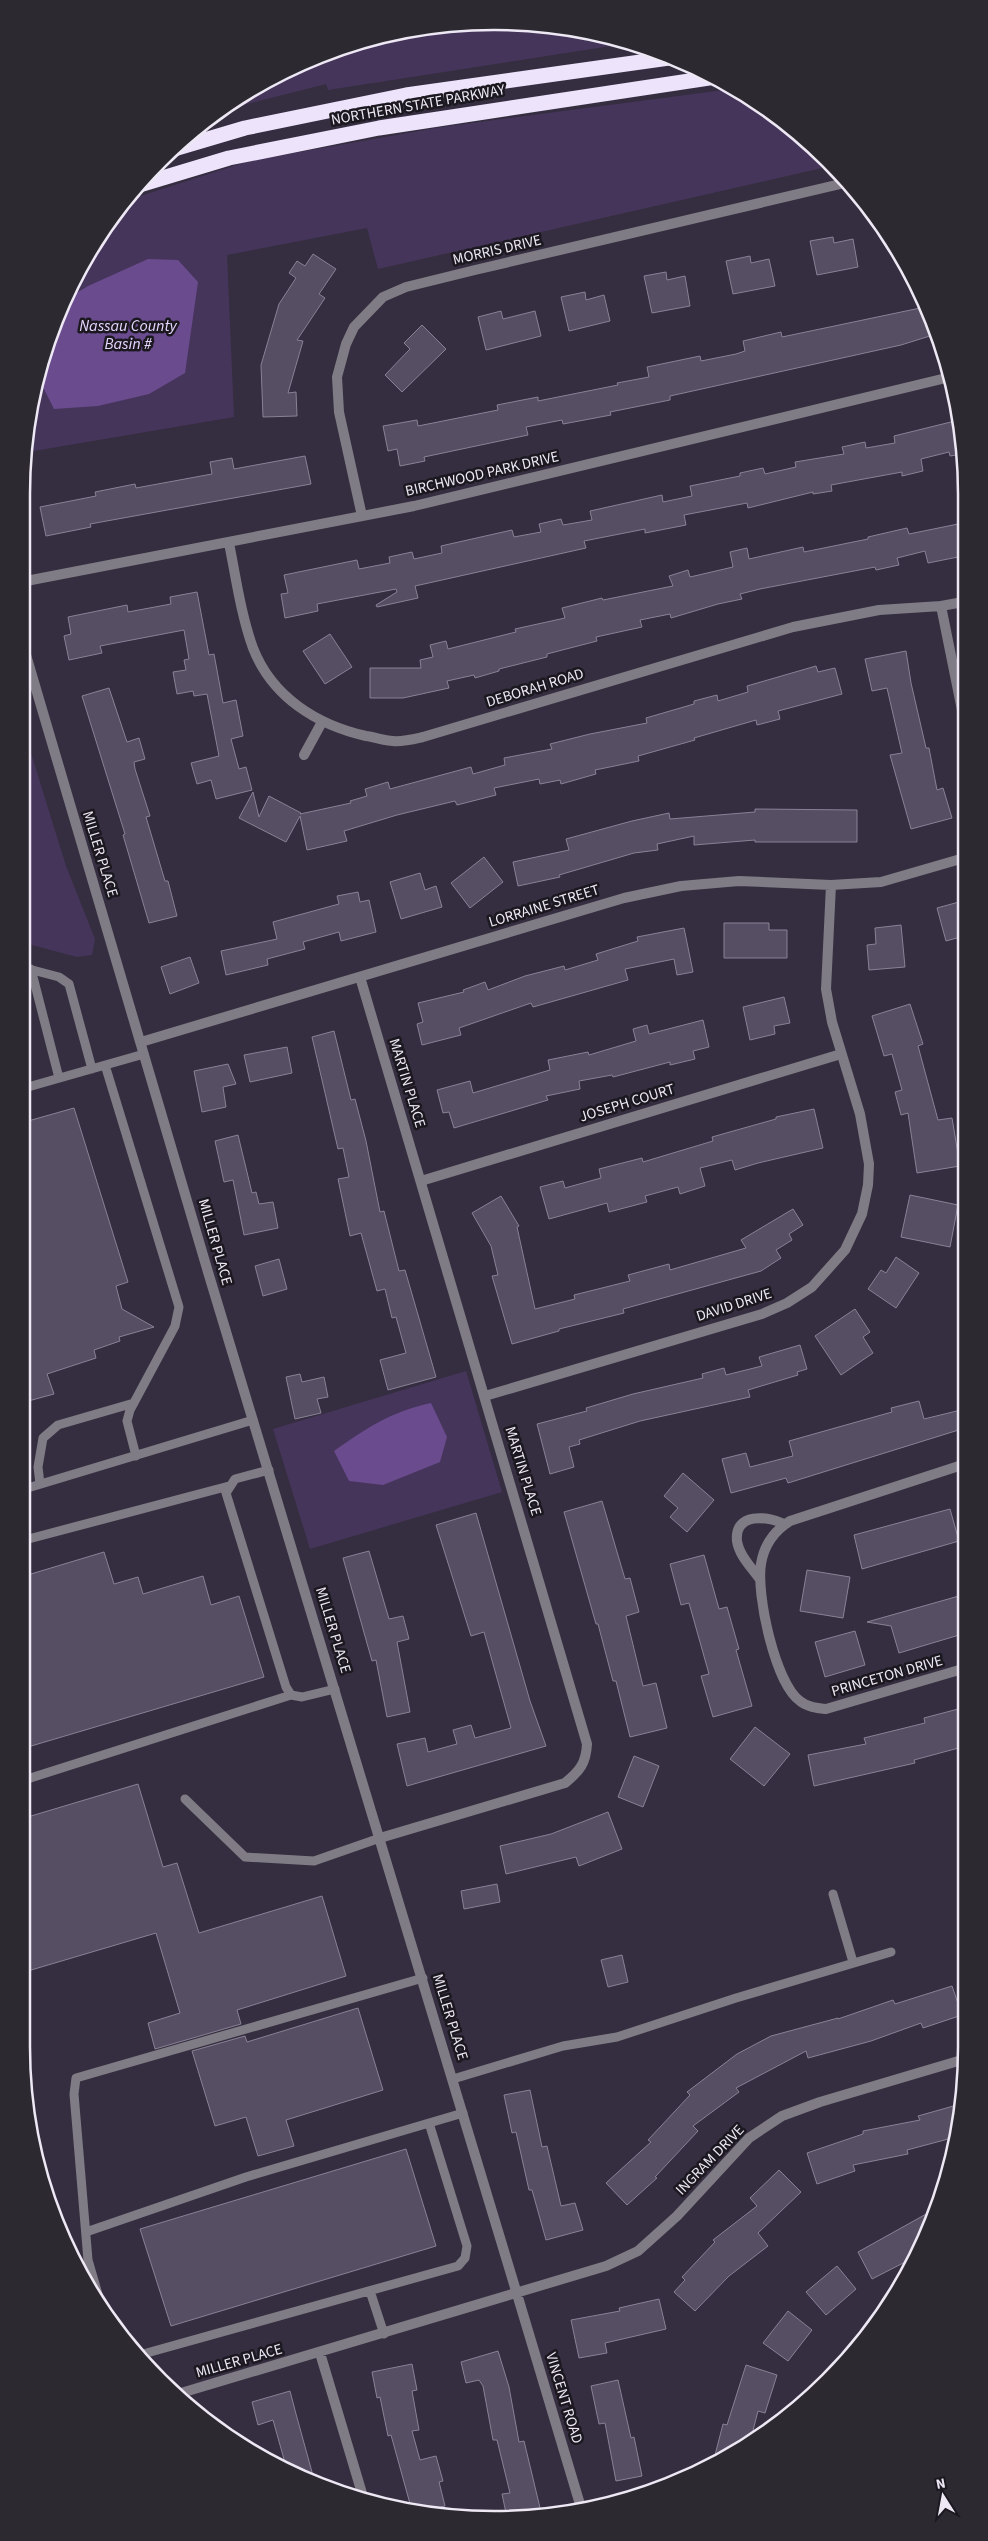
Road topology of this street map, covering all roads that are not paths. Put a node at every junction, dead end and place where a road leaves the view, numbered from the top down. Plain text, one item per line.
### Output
1 (657, 60) edge
2 (701, 79) edge
3 (188, 145) edge
4 (151, 181) edge
5 (839, 184) edge
6 (943, 379) edge
7 (362, 516) junction
8 (229, 543) junction
9 (30, 580) edge
10 (958, 603) edge
11 (942, 606) junction
12 (30, 668) edge
13 (958, 689) edge
14 (322, 722) junction
15 (304, 755) dead end
16 (958, 860) edge
17 (831, 885) junction
18 (31, 969) joint
19 (360, 977) junction
20 (141, 1042) junction
21 (144, 1054) junction
22 (841, 1054) junction
23 (105, 1065) junction
24 (92, 1069) junction
25 (59, 1078) junction
26 (30, 1086) edge
27 (421, 1180) junction
28 (485, 1396) junction
29 (134, 1403) junction
30 (253, 1420) junction
31 (136, 1456) junction
32 (958, 1466) edge
33 (269, 1470) junction
34 (40, 1484) junction
35 (230, 1486) junction
36 (30, 1487) edge
37 (784, 1524) junction
38 (30, 1539) edge
39 (760, 1578) junction
40 (958, 1670) edge
41 (335, 1689) junction
42 (291, 1695) junction
43 (30, 1778) edge
44 (185, 1799) dead end
45 (380, 1838) junction
46 (833, 1894) dead end
47 (891, 1952) dead end
48 (853, 1962) junction
49 (422, 1978) junction
50 (958, 2061) edge
51 (453, 2079) junction
52 (463, 2113) junction
53 (429, 2123) junction
54 (86, 2232) junction
55 (95, 2284) edge
56 (370, 2291) junction
57 (517, 2294) junction
58 (384, 2334) junction
59 (145, 2353) edge
60 (320, 2353) junction
61 (185, 2393) edge
62 (361, 2491) edge
63 (580, 2503) edge

1 - 3 highway, NORTHERN STATE PARKWAY
2 - 4 highway, NORTHERN STATE PARKWAY
5 - 7 street, MORRIS DRIVE
6 - 7 street, BIRCHWOOD PARK DRIVE
7 - 8 street, BIRCHWOOD PARK DRIVE
8 - 9 street, BIRCHWOOD PARK DRIVE
8 - 14 street, DEBORAH ROAD
10 - 11 street, DEBORAH ROAD
11 - 13 street
11 - 14 street, DEBORAH ROAD
12 - 20 street, MILLER PLACE
14 - 15 street
16 - 17 street, LORRAINE STREET
17 - 19 street, LORRAINE STREET
17 - 22 street, DAVID DRIVE
18 - 24 lane
18 - 25 lane
19 - 20 street, LORRAINE STREET
19 - 27 street, MARTIN PLACE
20 - 21 street, MILLER PLACE
21 - 23 lane
21 - 30 street, MILLER PLACE
22 - 27 street, JOSEPH COURT
22 - 28 street, DAVID DRIVE
23 - 24 lane
23 - 29 lane
24 - 25 lane
25 - 26 lane
27 - 28 street, MARTIN PLACE
28 - 45 street, MARTIN PLACE
29 - 31 lane
29 - 34 lane
30 - 31 lane
30 - 33 street, MILLER PLACE
31 - 34 lane
32 - 37 street, PRINCETON DRIVE
33 - 35 lane
33 - 41 street, MILLER PLACE
34 - 36 lane
35 - 38 lane
35 - 42 lane
37 - 39 street, PRINCETON DRIVE
37 - 39 street, PRINCETON DRIVE
39 - 40 street, PRINCETON DRIVE
41 - 42 lane
41 - 45 street, MILLER PLACE
42 - 43 lane
44 - 45 lane
45 - 49 street, MILLER PLACE
46 - 48 lane
47 - 48 lane
48 - 51 lane
49 - 51 street, MILLER PLACE
49 - 54 lane
50 - 57 street, INGRAM DRIVE
51 - 52 street, MILLER PLACE
52 - 53 lane
52 - 57 street, MILLER PLACE
53 - 54 lane
53 - 56 lane
54 - 55 lane
56 - 58 lane
56 - 59 lane
57 - 58 street, MILLER PLACE
57 - 63 street, VINCENT ROAD
58 - 60 street, MILLER PLACE
60 - 61 street, MILLER PLACE
60 - 62 street

